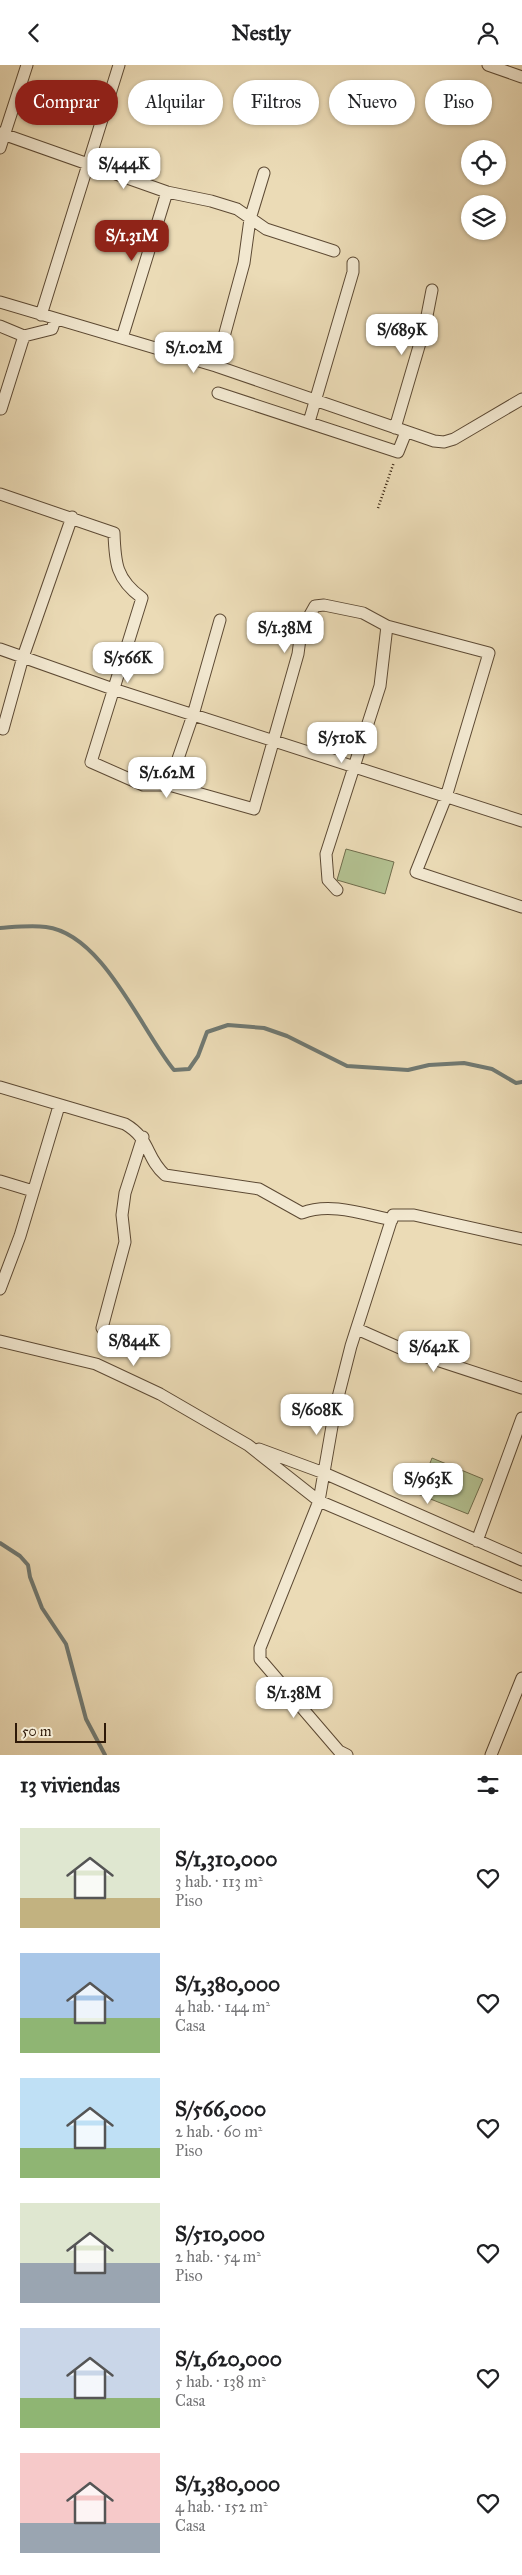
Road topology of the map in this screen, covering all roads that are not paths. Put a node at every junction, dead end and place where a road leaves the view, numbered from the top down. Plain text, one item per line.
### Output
1 (26, 65) edge
2 (120, 65) edge
3 (489, 65) edge
4 (522, 77) edge
5 (2, 133) edge
6 (0, 148) edge
7 (90, 163) junction
8 (264, 173) dead end
9 (168, 192) junction
10 (250, 219) junction
11 (334, 251) dead end
12 (353, 263) dead end
13 (432, 290) dead end
14 (0, 302) edge
15 (40, 315) junction
16 (54, 320) junction
17 (0, 326) edge
18 (24, 336) junction
19 (122, 338) junction
20 (216, 366) junction
21 (218, 393) dead end
22 (522, 399) edge
23 (316, 400) junction
24 (1, 409) dead end
25 (309, 422) junction
26 (400, 430) junction
27 (0, 494) edge
28 (72, 517) junction
29 (220, 619) dead end
30 (387, 626) junction
31 (0, 649) edge
32 (23, 657) junction
33 (113, 689) junction
34 (194, 715) junction
35 (0, 728) edge
36 (274, 741) junction
37 (355, 767) junction
38 (169, 785) junction
39 (446, 797) junction
40 (522, 821) edge
41 (336, 890) dead end
42 (522, 907) edge
43 (0, 1087) edge
44 (59, 1106) junction
45 (143, 1137) junction
46 (0, 1181) edge
47 (33, 1191) junction
48 (392, 1220) junction
49 (522, 1239) edge
50 (1, 1281) edge
51 (102, 1328) dead end
52 (357, 1329) junction
53 (0, 1341) edge
54 (522, 1388) edge
55 (522, 1418) edge
56 (248, 1445) junction
57 (324, 1473) junction
58 (319, 1501) junction
59 (477, 1541) junction
60 (522, 1560) edge
61 (522, 1587) edge
62 (522, 1679) edge
63 (347, 1755) edge
64 (491, 1755) edge

1 - 5 street
2 - 7 street
3 - 4 street
5 - 6 street
5 - 7 street
7 - 9 street
7 - 15 street
8 - 10 street
9 - 10 street
9 - 19 street
10 - 11 street
10 - 20 street
12 - 23 street
13 - 26 street
14 - 15 street
15 - 16 street
16 - 18 street
16 - 19 street
17 - 18 street
18 - 24 street
19 - 20 street
20 - 23 street
21 - 25 street
22 - 26 street
23 - 25 street
23 - 26 street
25 - 26 street
27 - 28 street
28 - 32 street
28 - 33 street
29 - 34 street
30 - 36 street
30 - 37 street
30 - 39 street
31 - 32 street
32 - 33 street
32 - 35 street
33 - 34 street
33 - 38 street
34 - 36 street
34 - 38 street
36 - 37 street
36 - 38 street
37 - 39 street
37 - 41 street
39 - 40 street
39 - 42 street
43 - 44 street
44 - 45 street
44 - 47 street
45 - 48 street
45 - 51 street
46 - 47 street
47 - 50 street
48 - 49 street
48 - 52 street
52 - 54 street
52 - 57 street
53 - 56 street
55 - 59 street
56 - 57 street
56 - 58 street
57 - 58 street
57 - 59 street
58 - 61 street
58 - 63 street
59 - 60 street
62 - 64 street

